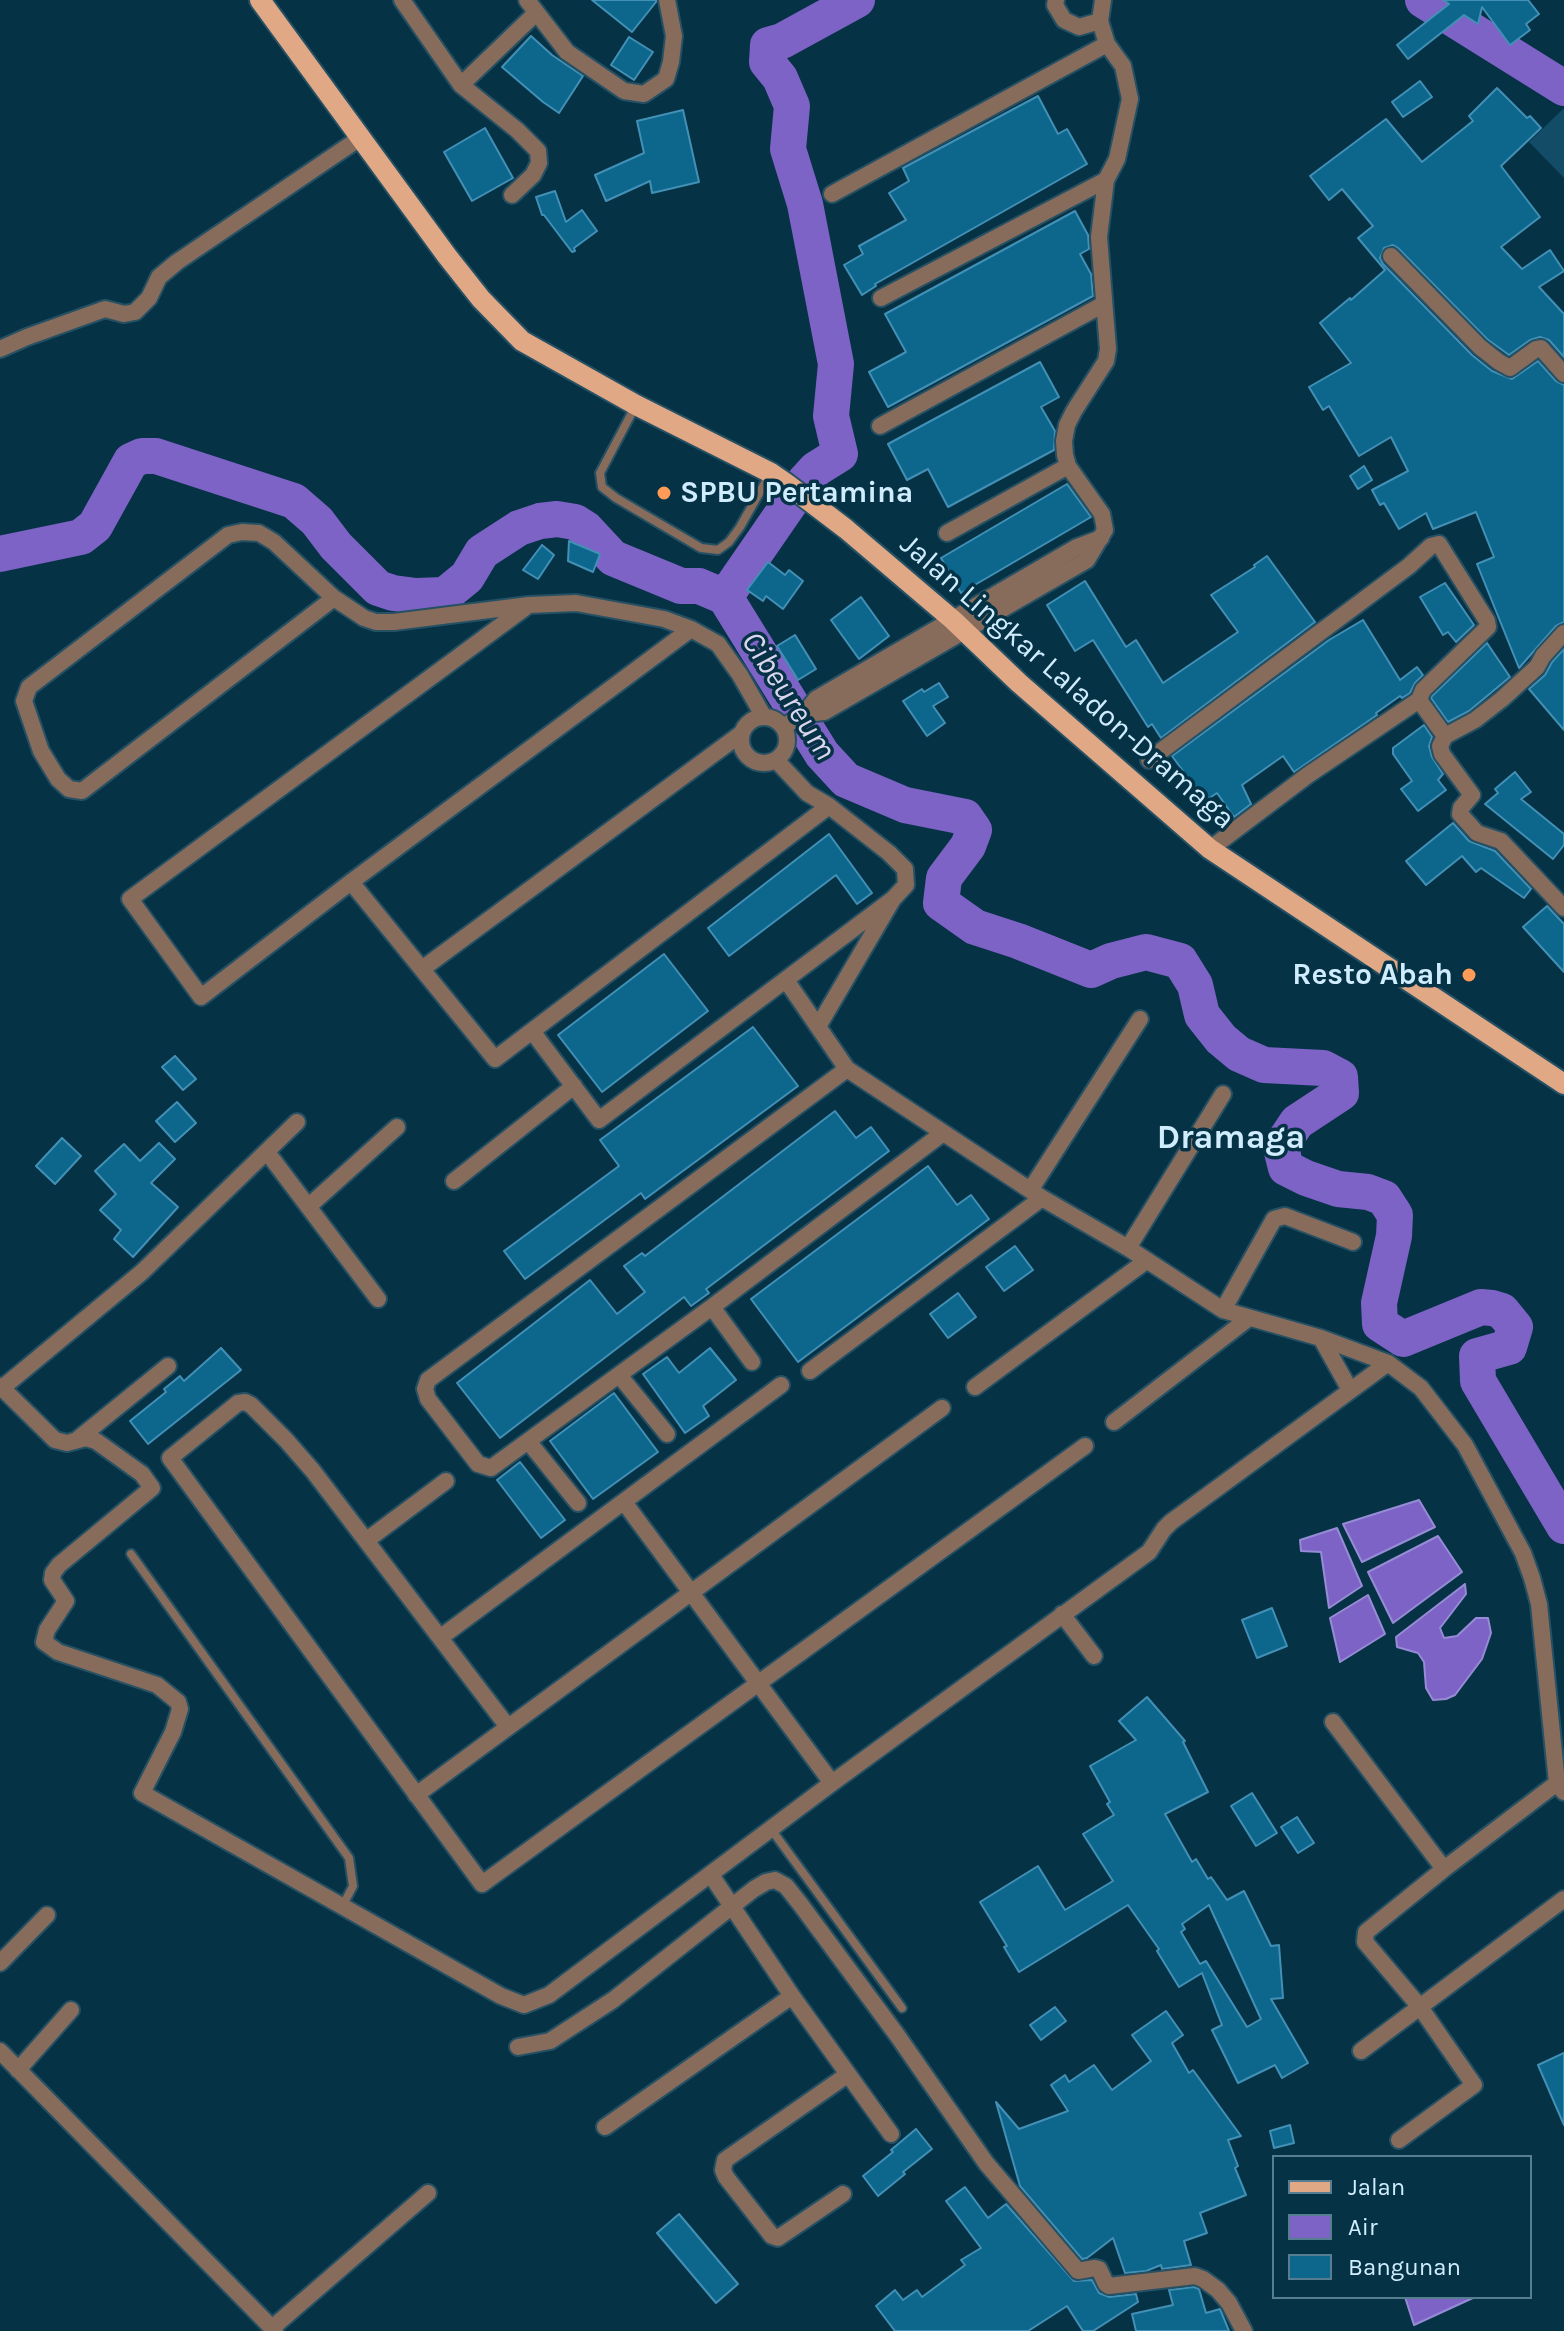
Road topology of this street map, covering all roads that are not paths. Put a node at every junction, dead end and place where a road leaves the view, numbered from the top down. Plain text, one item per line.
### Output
1 (260, 0) edge
2 (402, 0) edge
3 (667, 0) edge
4 (1056, 0) edge
5 (1103, 0) edge
6 (532, 6) edge
7 (1100, 21) junction
8 (1107, 44) junction
9 (461, 85) junction
10 (360, 138) junction
11 (1106, 180) junction
12 (832, 194) dead end
13 (512, 195) dead end
14 (1391, 256) dead end
15 (881, 298) dead end
16 (1104, 304) junction
17 (0, 349) edge
18 (1564, 374) edge
19 (636, 405) junction
20 (880, 426) dead end
21 (1068, 466) junction
22 (779, 478) junction
23 (947, 533) dead end
24 (334, 598) junction
25 (529, 605) junction
26 (959, 625) junction
27 (691, 629) junction
28 (1564, 633) edge
29 (1419, 700) junction
30 (759, 713) junction
31 (794, 720) junction
32 (1445, 736) junction
33 (741, 737) junction
34 (776, 760) junction
35 (1149, 760) dead end
36 (829, 806) junction
37 (1210, 849) junction
38 (351, 882) junction
39 (893, 899) junction
40 (1564, 908) edge
41 (422, 969) junction
42 (786, 980) junction
43 (1140, 1019) dead end
44 (819, 1025) junction
45 (532, 1031) junction
46 (847, 1069) junction
47 (1564, 1084) edge
48 (574, 1086) junction
49 (1223, 1094) dead end
50 (297, 1122) dead end
51 (397, 1127) dead end
52 (943, 1133) junction
53 (267, 1152) junction
54 (454, 1181) dead end
55 (1036, 1194) junction
56 (309, 1206) junction
57 (1353, 1242) dead end
58 (1128, 1248) junction
59 (1146, 1261) junction
60 (378, 1299) dead end
61 (712, 1307) junction
62 (1223, 1310) junction
63 (1249, 1318) junction
64 (1321, 1338) junction
65 (752, 1362) dead end
66 (1388, 1363) junction
67 (168, 1366) dead end
68 (810, 1371) dead end
69 (619, 1375) junction
70 (781, 1385) dead end
71 (1, 1387) edge
72 (975, 1387) dead end
73 (1350, 1390) junction
74 (942, 1408) dead end
75 (1114, 1422) dead end
76 (667, 1434) dead end
77 (78, 1439) junction
78 (528, 1441) junction
79 (1085, 1446) dead end
80 (446, 1481) dead end
81 (624, 1502) junction
82 (578, 1503) dead end
83 (367, 1540) junction
84 (131, 1554) dead end
85 (691, 1593) junction
86 (1062, 1614) junction
87 (441, 1637) junction
88 (1094, 1656) dead end
89 (759, 1685) junction
90 (1333, 1722) dead end
91 (508, 1727) junction
92 (832, 1783) junction
93 (1560, 1788) edge
94 (416, 1795) junction
95 (771, 1829) junction
96 (1444, 1869) junction
97 (711, 1875) junction
98 (1564, 1899) edge
99 (343, 1905) junction
100 (733, 1907) junction
101 (47, 1915) dead end
102 (0, 1963) edge
103 (792, 1996) junction
104 (1420, 2007) junction
105 (902, 2008) dead end
106 (71, 2010) dead end
107 (518, 2047) dead end
108 (0, 2051) edge
109 (1361, 2051) dead end
110 (18, 2070) junction
111 (847, 2075) junction
112 (605, 2127) dead end
113 (891, 2134) dead end
114 (1399, 2140) dead end
115 (428, 2193) dead end
116 (843, 2194) dead end
117 (274, 2330) edge
118 (1244, 2331) edge

1 - 10 main road, Jalan Lingkar Laladon-Dramaga
2 - 9 street
3 - 6 street
4 - 7 street
5 - 7 street
6 - 9 street
7 - 8 street
8 - 11 street
8 - 12 street
9 - 13 street
10 - 17 street
10 - 19 main road, Jalan Lingkar Laladon-Dramaga
11 - 15 street
11 - 16 street
14 - 18 street
16 - 20 street
16 - 21 street
19 - 22 main road, Jalan Lingkar Laladon-Dramaga
19 - 22 lane
21 - 23 street
21 - 26 street
22 - 26 main road, Jalan Lingkar Laladon-Dramaga
24 - 24 street
24 - 25 street
25 - 27 street
25 - 38 street
26 - 31 street
26 - 37 main road, Jalan Lingkar Laladon-Dramaga
27 - 30 street
27 - 38 street
28 - 32 street
29 - 32 street
29 - 35 street
29 - 37 street
30 - 31 street
30 - 33 street
31 - 34 street
32 - 40 street
33 - 34 street
33 - 41 street
34 - 36 street
36 - 39 street
36 - 45 street
37 - 47 main road, Jalan Lingkar Laladon-Dramaga
38 - 41 street
39 - 42 street
39 - 44 street
41 - 45 street
42 - 44 street
42 - 48 street
43 - 55 street
44 - 46 street
45 - 48 street
46 - 52 street
46 - 78 street
48 - 54 street
49 - 58 street
50 - 53 street
51 - 56 street
52 - 55 street
52 - 61 street
53 - 56 street
53 - 71 street
55 - 58 street
55 - 68 street
56 - 60 street
57 - 62 street
58 - 59 street
59 - 62 street
59 - 72 street
61 - 65 street
61 - 69 street
62 - 63 street
63 - 64 street
63 - 75 street
64 - 66 street
64 - 73 street
66 - 73 street
66 - 93 street
67 - 77 street
69 - 76 street
69 - 78 street
70 - 81 street
71 - 77 street
73 - 86 street
74 - 85 street
77 - 99 street
78 - 82 street
79 - 89 street
80 - 83 street
81 - 85 street
81 - 87 street
83 - 87 street
83 - 94 street
84 - 99 lane
85 - 89 street
85 - 91 street
86 - 88 street
86 - 92 street
87 - 91 street
89 - 92 street
89 - 94 street
90 - 96 street
91 - 94 street
92 - 95 street
93 - 96 street
95 - 97 street
95 - 105 lane
96 - 104 street
97 - 99 street
97 - 100 street
98 - 104 street
100 - 103 street
100 - 107 street
100 - 118 street
101 - 102 street
103 - 111 street
103 - 112 street
104 - 109 street
104 - 114 street
106 - 110 street
108 - 110 street
110 - 117 street
111 - 113 street
111 - 116 street
115 - 117 street

